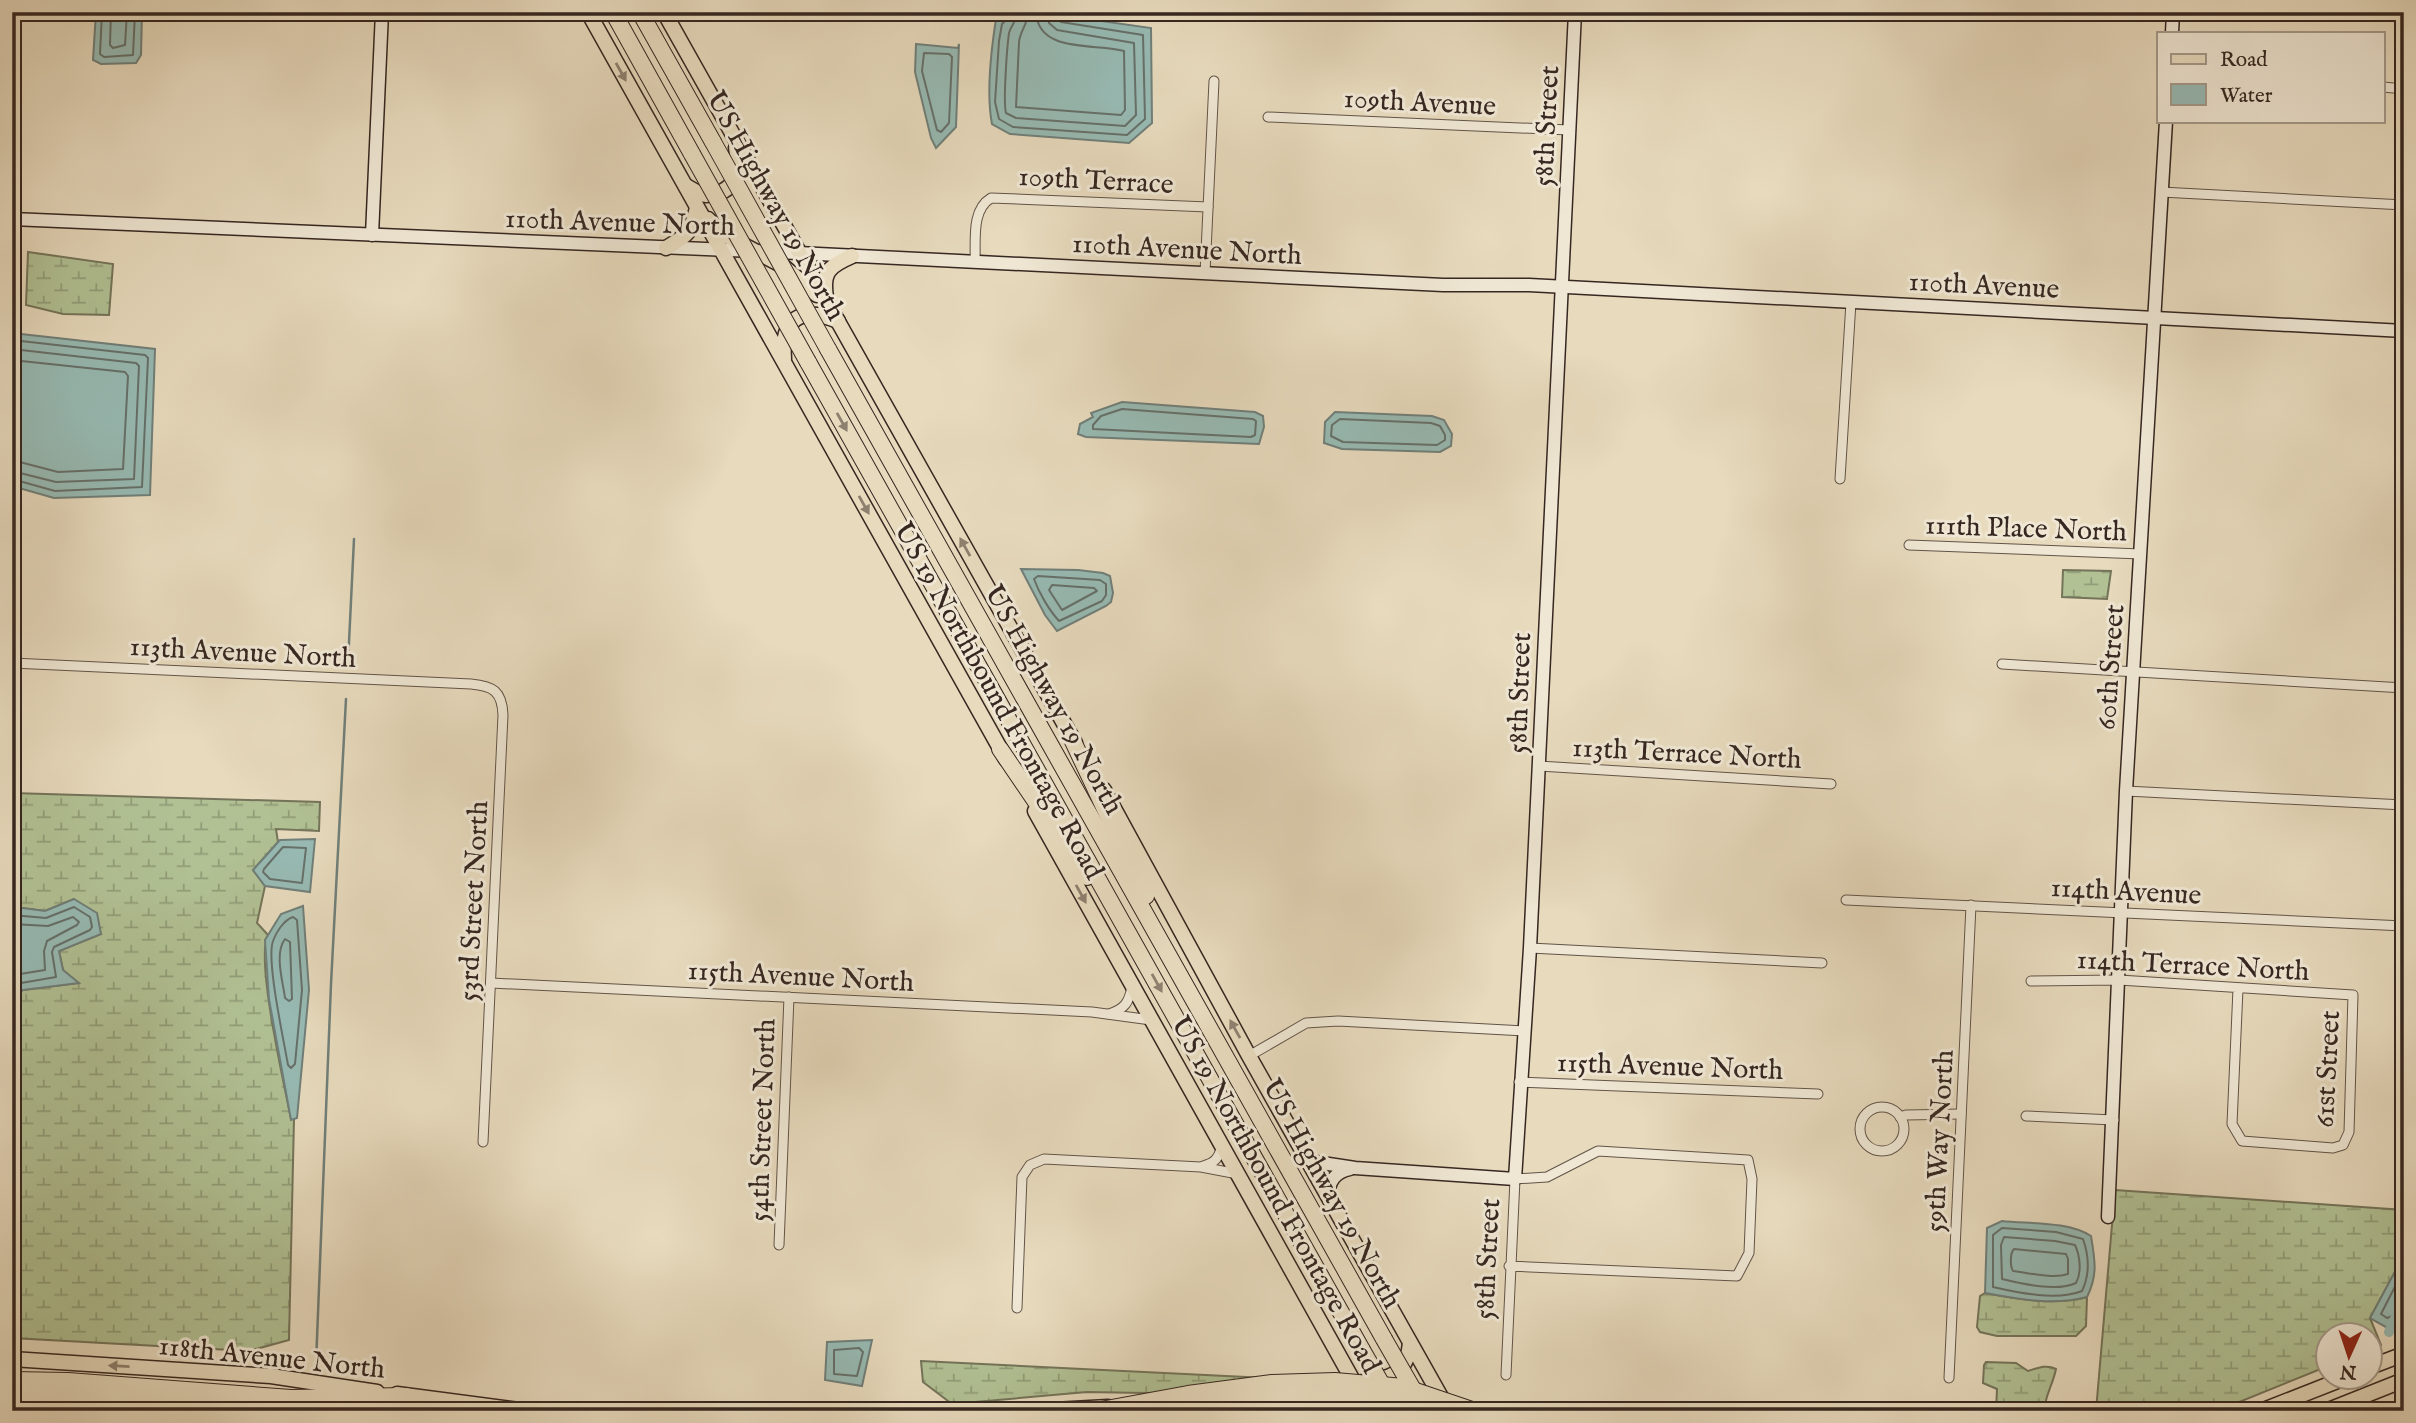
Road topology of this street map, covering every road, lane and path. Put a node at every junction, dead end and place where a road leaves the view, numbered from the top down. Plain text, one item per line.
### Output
1 (383, 12) edge
2 (588, 12) edge
3 (613, 12) edge
4 (640, 12) edge
5 (664, 12) edge
6 (1575, 12) edge
7 (2173, 12) edge
8 (2172, 32) edge
9 (1214, 81) dead end
10 (2384, 87) edge
11 (2404, 89) edge
12 (1268, 117) dead end
13 (2166, 122) edge
14 (1569, 130) junction
15 (733, 134) junction
16 (686, 187) junction
17 (763, 189) junction
18 (2161, 192) junction
19 (2404, 205) edge
20 (1208, 207) junction
21 (697, 208) junction
22 (12, 219) edge
23 (372, 235) junction
24 (666, 248) junction
25 (719, 250) junction
26 (759, 251) junction
27 (798, 253) junction
28 (852, 256) junction
29 (975, 262) junction
30 (1205, 273) junction
31 (1561, 287) junction
32 (826, 302) junction
33 (1851, 302) junction
34 (758, 316) junction
35 (2153, 316) junction
36 (838, 321) junction
37 (2404, 331) edge
38 (785, 364) junction
39 (1840, 479) dead end
40 (1909, 545) dead end
41 (2141, 554) junction
42 (12, 663) edge
43 (2003, 664) dead end
44 (2134, 671) junction
45 (471, 684) joint
46 (2404, 688) edge
47 (1070, 735) junction
48 (1000, 749) junction
49 (1539, 766) junction
50 (1831, 783) dead end
51 (2126, 792) junction
52 (2404, 805) edge
53 (1846, 900) dead end
54 (1971, 905) junction
55 (2121, 912) junction
56 (2404, 926) edge
57 (1530, 948) junction
58 (1138, 949) junction
59 (1822, 963) dead end
60 (2119, 980) junction
61 (2031, 981) dead end
62 (491, 983) junction
63 (1132, 986) junction
64 (1187, 988) junction
65 (2238, 989) junction
66 (2353, 995) joint
67 (789, 997) junction
68 (1109, 1014) junction
69 (1151, 1020) junction
70 (1525, 1031) junction
71 (1249, 1056) junction
72 (1519, 1082) junction
73 (1818, 1094) dead end
74 (1962, 1114) junction
75 (2026, 1116) dead end
76 (1900, 1117) junction
77 (2113, 1120) junction
78 (482, 1142) dead end
79 (1222, 1143) junction
80 (1309, 1161) junction
81 (1201, 1167) junction
82 (1355, 1168) junction
83 (1239, 1175) junction
84 (1515, 1179) junction
85 (1328, 1196) junction
86 (2108, 1217) dead end
87 (779, 1245) dead end
88 (1509, 1266) junction
89 (1017, 1307) dead end
90 (1410, 1343) junction
91 (2404, 1354) edge
92 (12, 1359) edge
93 (2384, 1362) edge
94 (1346, 1365) junction
95 (1506, 1375) dead end
96 (1949, 1378) dead end
97 (12, 1380) edge
98 (2404, 1380) edge
99 (1356, 1383) junction
100 (2314, 1390) edge
101 (12, 1391) edge
102 (1437, 1391) junction
103 (406, 1396) junction
104 (12, 1405) edge
105 (1370, 1410) edge
106 (93, 1411) edge
107 (262, 1411) edge
108 (527, 1411) edge
109 (1036, 1411) edge
110 (1095, 1411) edge
111 (1181, 1411) edge
112 (1189, 1411) edge
113 (1345, 1411) edge
114 (1397, 1411) edge
115 (1425, 1411) edge
116 (1436, 1411) edge
117 (1442, 1411) edge
118 (1448, 1411) edge
119 (1475, 1411) edge
120 (2261, 1411) edge
121 (2326, 1411) edge

1 - 23 street
2 -> 16 main road, US 19 Northbound Frontage Road
3 -> 58 highway, US Highway 19 North, bridge
4 - 64 highway, US Highway 19 North, bridge
5 - 15 main road
6 - 14 street, 58th Street
7 - 8 street
9 - 20 street
10 - 11 street
12 - 14 street, 109th Avenue
13 - 18 street, 60th Street
14 - 31 street, 58th Street
15 - 16 main road
15 - 17 main road
16 - 21 main road, US 19 Northbound Frontage Road
17 - 26 main road
17 - 27 main road
18 - 19 street
18 - 35 street, 60th Street
20 - 29 street, 109th Terrace
20 - 30 street
21 - 24 main road
21 - 25 main road, US 19 Northbound Frontage Road
21 - 26 main road
22 - 23 street, 110th Avenue North
23 - 24 street, 110th Avenue North
24 - 25 street, 110th Avenue North
25 - 26 street, 110th Avenue North
25 - 34 main road, US 19 Northbound Frontage Road
26 - 27 street, 110th Avenue North
26 - 32 main road
26 - 34 main road
27 - 28 street, 110th Avenue North
27 - 32 main road
28 - 29 street, 110th Avenue North
28 - 32 main road
29 - 30 street, 110th Avenue North
30 - 31 street, 110th Avenue North
31 - 33 street, 110th Avenue
31 - 49 street, 58th Street
32 - 36 main road
33 - 35 street, 110th Avenue
33 - 39 street
34 - 38 main road, US 19 Northbound Frontage Road
35 - 37 street, 110th Avenue
35 - 41 street, 60th Street
36 - 38 main road
47 -> 36 main road
38 -> 48 main road, US 19 Northbound Frontage Road
40 - 41 street, 111th Place North
41 - 44 street, 60th Street
42 - 45 street, 113th Avenue North
43 - 44 street
44 - 46 street
44 - 51 street, 60th Street
45 - 62 street, 53rd Street North
47 - 64 highway
71 -> 47 main road
48 - 58 highway
48 -> 63 main road, US 19 Northbound Frontage Road
49 - 50 street, 113th Terrace North
49 - 57 street, 58th Street
51 - 52 street
51 - 55 street, 60th Street
53 - 54 street, 114th Avenue
54 - 55 street, 114th Avenue
54 - 74 street, 59th Way North
55 - 56 street, 114th Avenue
55 - 60 street, 60th Street
57 - 59 street
57 - 70 street, 58th Street
58 -> 114 highway, US Highway 19 North, bridge
60 - 61 street, 114th Terrace North
60 - 65 street, 114th Terrace North
60 - 77 street, 60th Street
62 - 67 street, 115th Avenue North
62 - 78 street, 53rd Street North
63 - 68 street
63 - 69 main road, US 19 Northbound Frontage Road
64 - 115 highway, US Highway 19 North, bridge
65 - 66 street, 114th Terrace North
65 - 66 street, 61st Street
67 - 68 street, 115th Avenue North
67 - 87 street, 54th Street North
68 - 69 street, 115th Avenue North
69 - 79 main road, US 19 Northbound Frontage Road
70 - 71 street, 115th Avenue North
70 - 72 street, 58th Street
71 - 80 main road
72 - 73 street, 115th Avenue North
72 - 84 street, 58th Street
74 - 76 street
74 - 96 street, 59th Way North
75 - 77 street
76 - 76 street
77 - 86 street, 60th Street
79 - 81 street
79 - 83 main road, US 19 Northbound Frontage Road
80 - 82 street
80 - 85 main road
81 - 83 street
81 - 89 street
82 - 84 street
82 - 85 street
83 - 94 main road, US 19 Northbound Frontage Road
84 - 88 street, 58th Street
84 - 88 street
85 - 90 main road
88 - 95 street, 58th Street
90 - 94 main road
90 - 102 main road
91 - 93 main road
103 -> 92 main road, 118th Avenue North
94 - 99 main road, US 19 Northbound Frontage Road
97 - 103 highway
98 - 121 main road
99 - 105 main road, US 19 Northbound Frontage Road
99 - 113 main road
100 - 120 main road
101 - 107 highway
102 - 116 main road
102 - 118 main road
103 - 108 main road, 118th Avenue North
104 - 106 highway
109 - 112 main road
110 - 119 highway, bridge
111 - 117 highway, bridge

